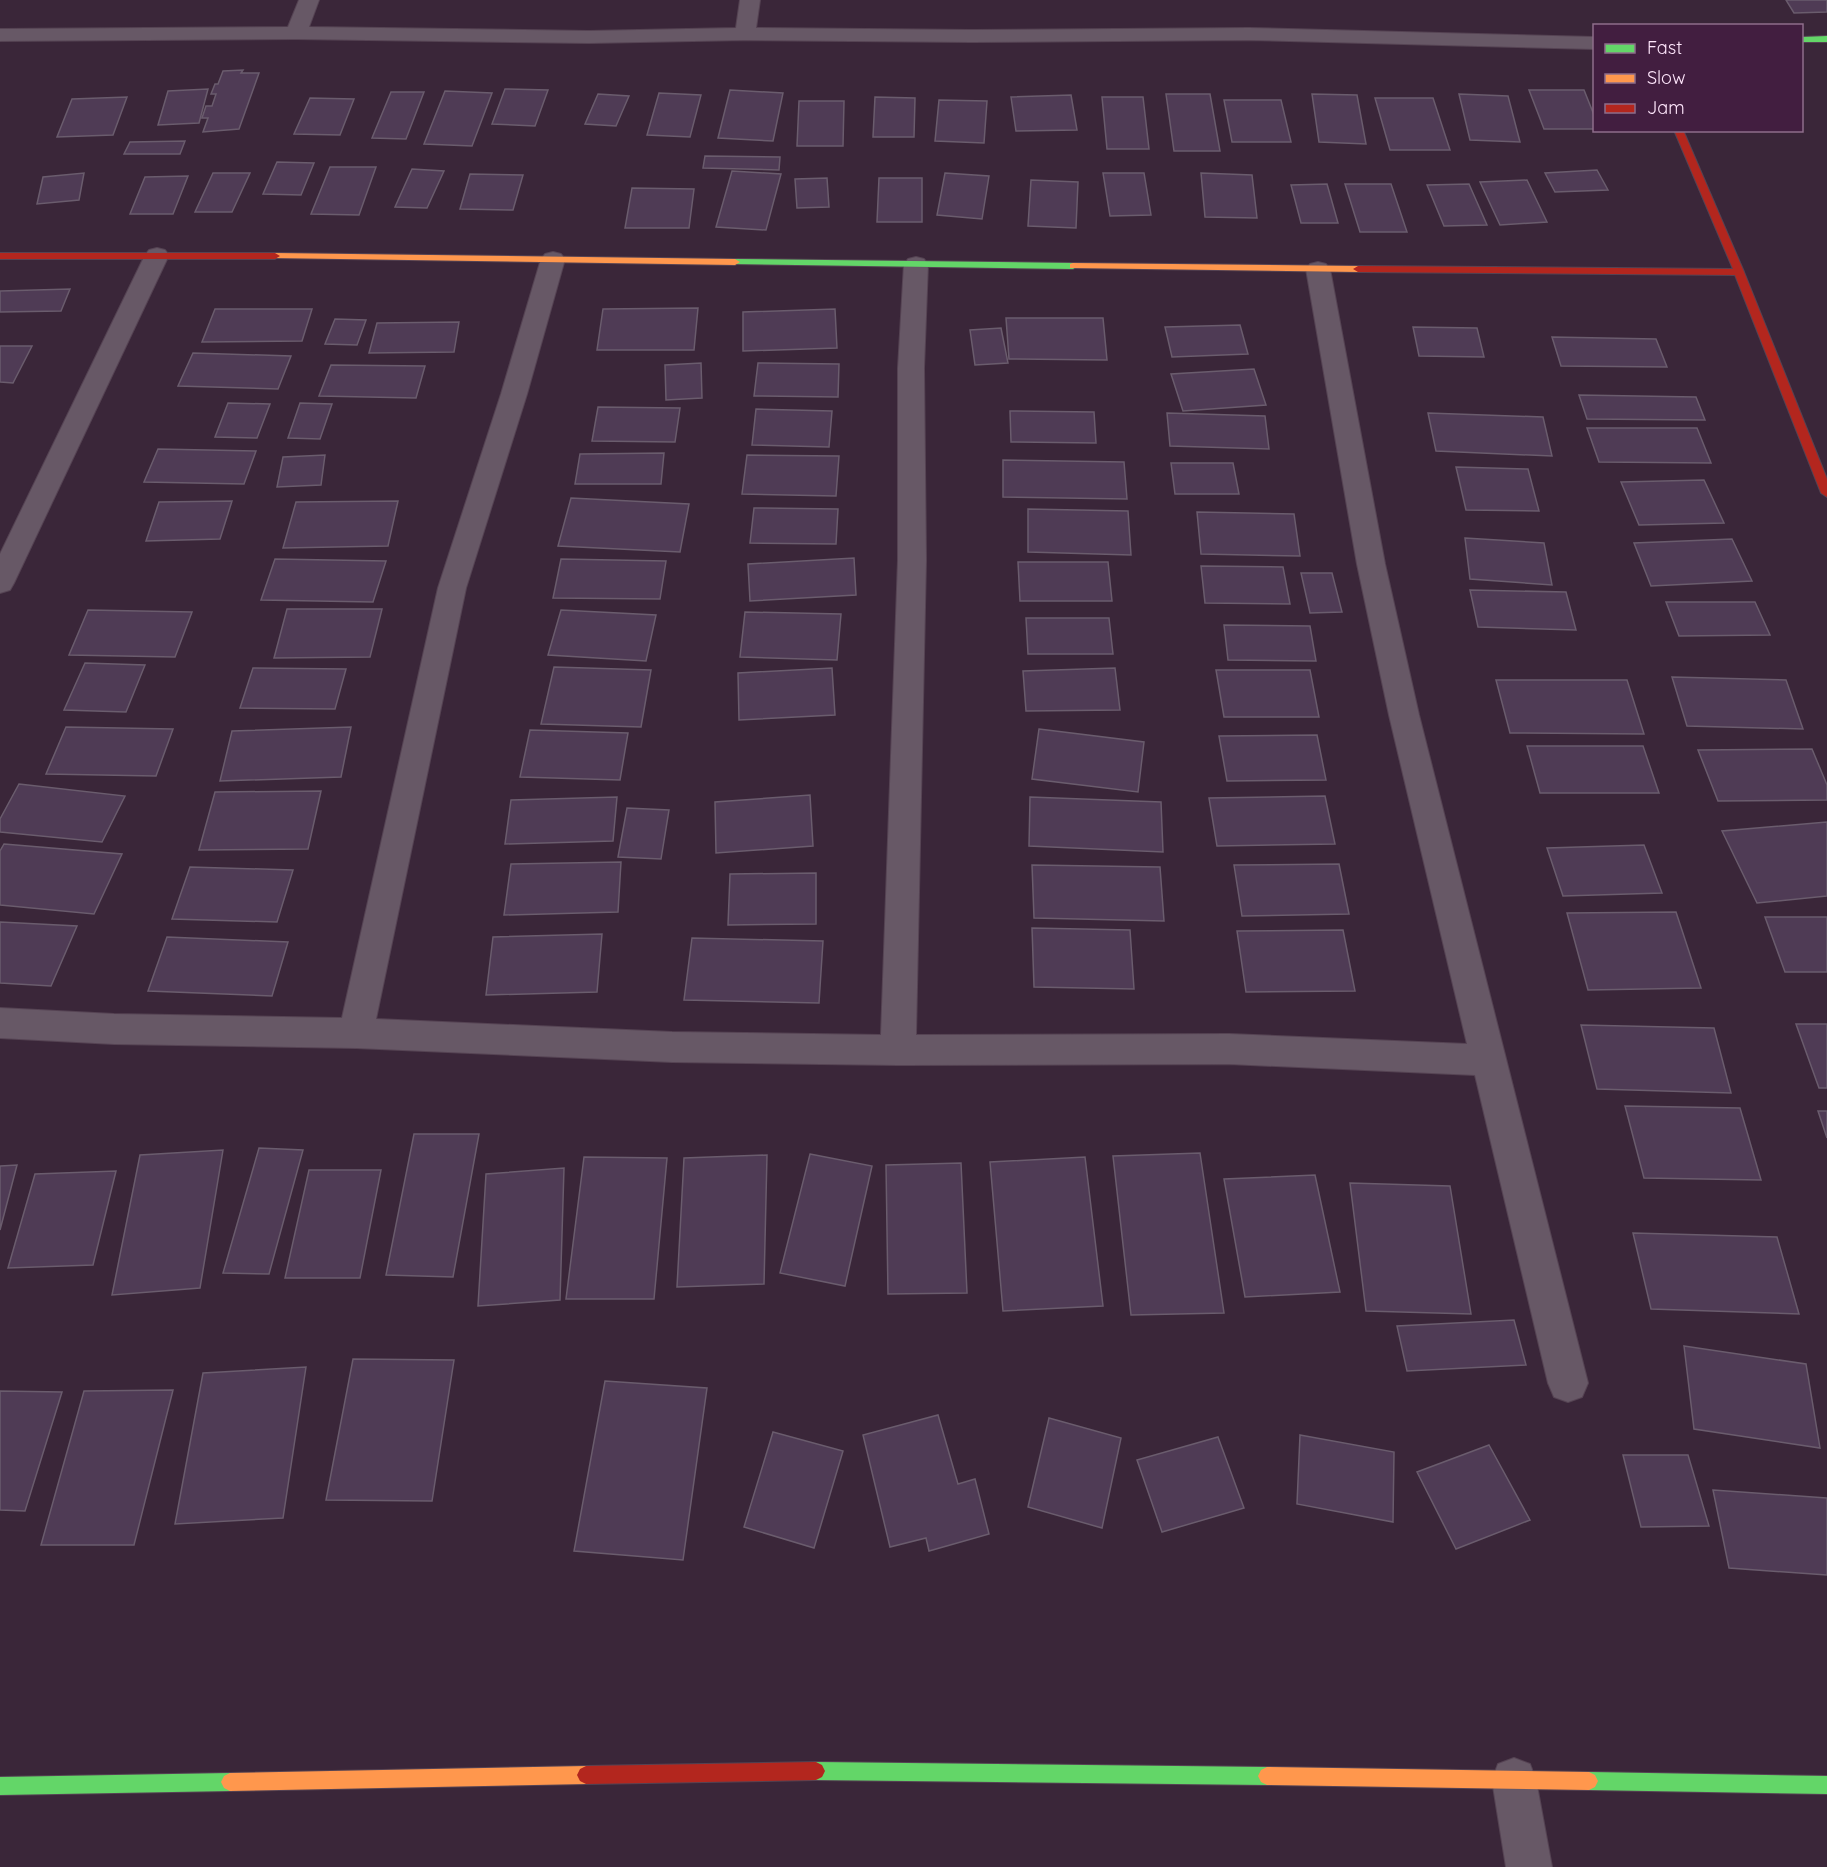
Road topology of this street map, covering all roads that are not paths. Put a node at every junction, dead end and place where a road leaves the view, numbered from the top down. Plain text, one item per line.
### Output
1 (309, 0) edge
2 (750, 0) edge
3 (296, 33) junction
4 (746, 34) junction
5 (0, 35) edge
6 (1827, 39) edge
7 (1803, 40) edge
8 (1593, 43) edge
9 (1679, 132) edge
10 (157, 255) junction
11 (0, 256) edge
12 (553, 259) junction
13 (916, 264) junction
14 (1318, 269) junction
15 (1739, 272) junction
16 (1827, 493) edge
17 (0, 583) edge
18 (0, 1023) edge
19 (356, 1033) junction
20 (898, 1050) junction
21 (1488, 1060) junction
22 (1568, 1383) dead end
23 (1514, 1780) junction
24 (1827, 1785) edge
25 (0, 1786) edge
26 (1529, 1867) edge

1 - 3 street
2 - 4 street
3 - 4 street
3 - 5 street
4 - 8 street
6 - 7 street
9 - 15 street
10 - 11 street
10 - 12 street
10 - 17 street
12 - 13 street
12 - 19 street
13 - 14 street
13 - 20 street
14 - 15 street
14 - 21 street
15 - 16 street
18 - 19 street
19 - 20 street
20 - 21 street
21 - 22 street
23 - 24 street
23 - 25 street
23 - 26 street

